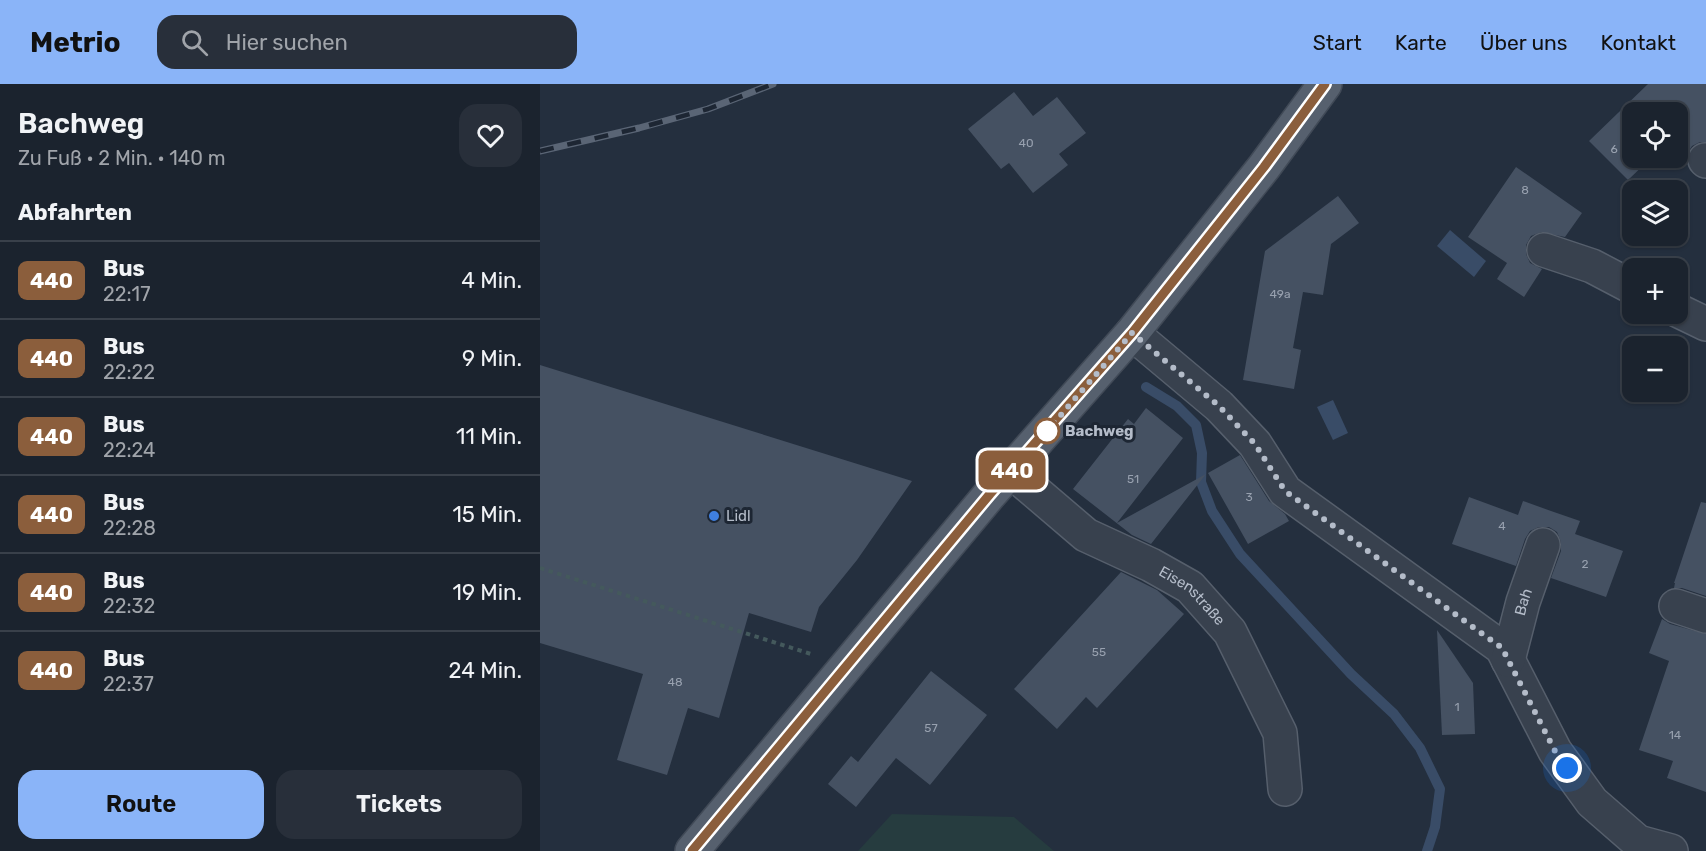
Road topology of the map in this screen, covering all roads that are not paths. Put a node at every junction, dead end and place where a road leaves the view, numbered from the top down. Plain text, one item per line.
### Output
1 (1324, 84) edge
2 (1544, 250) dead end
3 (1622, 282) edge
4 (1688, 315) edge
5 (1706, 324) edge
6 (1132, 333) junction
7 (1011, 471) junction
8 (1543, 545) dead end
9 (1508, 660) junction
10 (1285, 789) dead end
11 (692, 851) edge
12 (1671, 851) edge

1 - 6 main road
2 - 3 street
4 - 5 street
6 - 7 main road
6 - 9 street
7 - 10 street, Eisenstraße
7 - 11 main road
8 - 9 street, Bah
9 - 12 street

